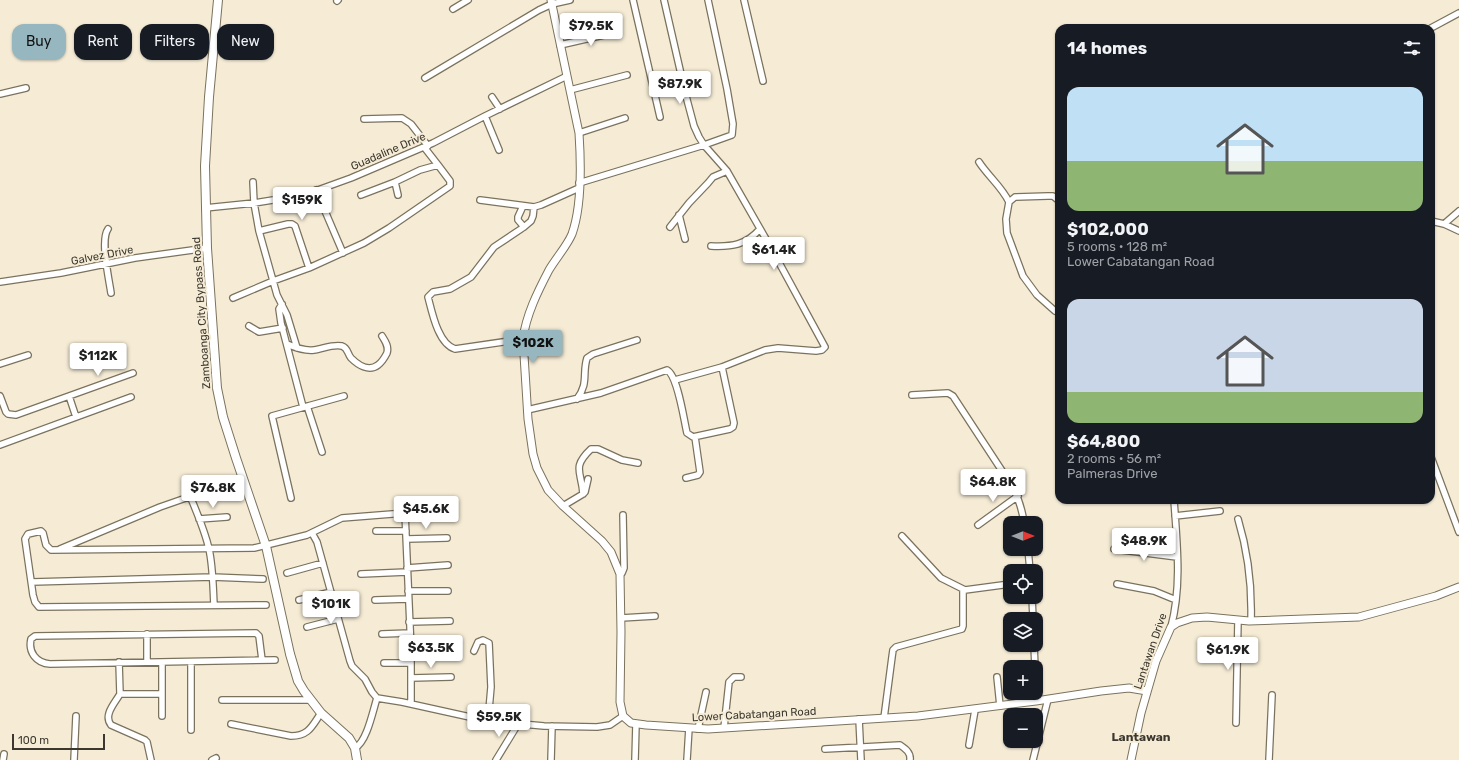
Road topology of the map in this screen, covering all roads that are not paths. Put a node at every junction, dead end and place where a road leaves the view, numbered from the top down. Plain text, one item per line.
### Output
1 (218, 0) edge
2 (468, 0) edge
3 (570, 0) edge
4 (633, 0) edge
5 (664, 0) edge
6 (708, 0) edge
7 (744, 0) edge
8 (552, 2) edge
9 (453, 9) dead end
10 (1459, 13) edge
11 (1435, 26) edge
12 (617, 32) dead end
13 (560, 45) junction
14 (627, 75) dead end
15 (567, 76) junction
16 (425, 78) dead end
17 (763, 81) dead end
18 (26, 88) dead end
19 (570, 90) junction
20 (0, 94) edge
21 (492, 97) dead end
22 (500, 109) junction
23 (485, 116) junction
24 (660, 117) dead end
25 (625, 118) dead end
26 (364, 119) dead end
27 (579, 133) junction
28 (704, 145) junction
29 (426, 146) junction
30 (499, 150) dead end
31 (979, 162) dead end
32 (438, 165) junction
33 (727, 171) junction
34 (253, 182) dead end
35 (396, 182) junction
36 (579, 186) junction
37 (316, 190) junction
38 (361, 195) dead end
39 (398, 195) dead end
40 (1055, 198) edge
41 (480, 200) dead end
42 (1009, 202) junction
43 (254, 203) junction
44 (523, 206) junction
45 (534, 207) junction
46 (206, 208) junction
47 (1459, 211) edge
48 (679, 215) junction
49 (1435, 222) edge
50 (1444, 224) junction
51 (670, 226) dead end
52 (524, 228) junction
53 (108, 229) dead end
54 (760, 229) junction
55 (259, 231) junction
56 (1459, 231) edge
57 (685, 240) dead end
58 (711, 246) dead end
59 (207, 248) junction
60 (343, 253) junction
61 (106, 264) junction
62 (309, 268) junction
63 (273, 281) junction
64 (0, 282) edge
65 (111, 293) dead end
66 (233, 298) dead end
67 (282, 304) junction
68 (1055, 311) edge
69 (249, 326) dead end
70 (283, 328) junction
71 (382, 336) dead end
72 (523, 338) junction
73 (637, 340) dead end
74 (287, 344) junction
75 (297, 348) junction
76 (28, 355) dead end
77 (0, 364) edge
78 (722, 367) junction
79 (133, 373) dead end
80 (675, 380) junction
81 (912, 394) dead end
82 (0, 396) edge
83 (69, 396) junction
84 (344, 396) dead end
85 (131, 397) dead end
86 (577, 400) junction
87 (305, 406) junction
88 (527, 410) junction
89 (76, 417) junction
90 (695, 437) junction
91 (0, 445) edge
92 (322, 452) dead end
93 (638, 463) dead end
94 (1435, 468) edge
95 (686, 478) dead end
96 (588, 480) dead end
97 (203, 492) dead end
98 (583, 494) junction
99 (190, 496) junction
100 (1018, 496) junction
101 (291, 498) dead end
102 (1174, 504) edge
103 (564, 506) junction
104 (447, 509) dead end
105 (1220, 511) dead end
106 (405, 513) junction
107 (623, 515) dead end
108 (1023, 516) edge
109 (1175, 516) junction
110 (227, 517) dead end
111 (199, 519) junction
112 (1238, 519) dead end
113 (978, 525) dead end
114 (376, 531) dead end
115 (406, 531) junction
116 (1459, 532) edge
117 (312, 533) junction
118 (902, 536) dead end
119 (447, 538) dead end
120 (407, 539) junction
121 (266, 546) junction
122 (58, 549) junction
123 (209, 549) junction
124 (1114, 549) dead end
125 (1177, 557) junction
126 (323, 563) junction
127 (448, 565) dead end
128 (407, 570) junction
129 (287, 573) dead end
130 (360, 574) dead end
131 (620, 574) junction
132 (212, 577) junction
133 (263, 579) dead end
134 (32, 582) junction
135 (1117, 584) dead end
136 (1003, 585) edge
137 (1459, 587) edge
138 (965, 590) junction
139 (408, 591) junction
140 (448, 591) dead end
141 (331, 592) junction
142 (408, 599) junction
143 (299, 600) dead end
144 (375, 600) dead end
145 (1176, 600) junction
146 (266, 604) dead end
147 (214, 605) junction
148 (655, 616) dead end
149 (621, 618) junction
150 (338, 619) junction
151 (1238, 620) junction
152 (450, 621) dead end
153 (1251, 621) junction
154 (409, 622) junction
155 (307, 627) dead end
156 (1170, 627) junction
157 (410, 633) junction
158 (147, 634) junction
159 (382, 634) dead end
160 (411, 649) junction
161 (452, 649) dead end
162 (474, 651) dead end
163 (262, 660) junction
164 (275, 660) dead end
165 (119, 662) junction
166 (148, 662) junction
167 (162, 662) junction
168 (191, 662) junction
169 (384, 663) dead end
170 (410, 663) junction
171 (451, 677) dead end
172 (741, 677) dead end
173 (997, 677) dead end
174 (411, 678) junction
175 (1147, 691) junction
176 (706, 692) dead end
177 (120, 694) junction
178 (162, 694) junction
179 (1272, 695) dead end
180 (377, 698) junction
181 (1048, 699) junction
182 (222, 700) dead end
183 (310, 700) junction
184 (1038, 701) joint
185 (411, 704) junction
186 (1000, 706) junction
187 (975, 710) junction
188 (321, 713) junction
189 (76, 716) dead end
190 (162, 716) dead end
191 (623, 716) junction
192 (884, 718) junction
193 (859, 719) junction
194 (488, 721) junction
195 (1236, 723) dead end
196 (232, 724) dead end
197 (518, 724) junction
198 (636, 724) junction
199 (552, 726) junction
200 (689, 728) junction
201 (698, 728) junction
202 (724, 728) junction
203 (191, 730) dead end
204 (969, 745) dead end
205 (355, 748) junction
206 (860, 748) junction
207 (825, 750) dead end
208 (74, 760) edge
209 (151, 760) edge
210 (357, 760) edge
211 (496, 760) edge
212 (551, 760) edge
213 (635, 760) edge
214 (687, 760) edge
215 (861, 760) edge
216 (910, 760) edge
217 (1033, 760) edge
218 (1131, 760) edge
219 (1269, 760) edge

1 - 46 main road, Zamboanga City Bypass Road
2 - 9 street
3 - 8 street
4 - 24 street
5 - 28 street
6 - 28 street
7 - 17 street
8 - 13 street
8 - 16 street
10 - 11 street
12 - 13 street
13 - 15 street
14 - 19 street
15 - 19 street
15 - 22 street, Guadaline Drive
18 - 20 street
19 - 27 street
21 - 22 street
22 - 23 street, Guadaline Drive
23 - 29 street, Guadaline Drive
23 - 30 street
25 - 27 street
26 - 29 street
27 - 36 street
28 - 33 street
28 - 36 street
29 - 32 street
29 - 37 street, Guadaline Drive
31 - 42 street
32 - 35 street
32 - 60 street
33 - 48 street
33 - 54 street
34 - 43 street
35 - 38 street
35 - 39 street
36 - 45 street
36 - 72 street
37 - 43 street, Guadaline Drive
37 - 60 street
40 - 42 street
41 - 44 street
42 - 68 street
43 - 46 street, Guadaline Drive
43 - 55 street
44 - 45 street
44 - 52 street
45 - 52 street
46 - 59 main road, Zamboanga City Bypass Road
47 - 50 street
48 - 51 street
48 - 57 street
49 - 50 street
50 - 56 street
52 - 72 street
53 - 61 street
54 - 58 street
54 - 78 street
55 - 62 street
55 - 63 street
59 - 61 street, Galvez Drive
59 - 121 main road, Zamboanga City Bypass Road
60 - 62 street
61 - 64 street, Galvez Drive
61 - 65 street
62 - 63 street
63 - 66 street
63 - 67 street
67 - 70 street
67 - 75 street
69 - 70 street
70 - 74 street
71 - 75 street
72 - 88 street
73 - 86 street
74 - 75 street
74 - 87 street
76 - 77 street
78 - 80 street
78 - 90 street
79 - 83 street
80 - 86 street
80 - 90 street
81 - 100 street
82 - 83 street
83 - 89 street
84 - 87 street
85 - 89 street
86 - 88 street
87 - 92 street
87 - 101 street
88 - 103 street
89 - 91 street
90 - 95 street
93 - 98 street
94 - 116 street
96 - 98 street
97 - 99 street
98 - 103 street
99 - 111 street
99 - 122 street
100 - 108 street
100 - 113 street
102 - 109 street, Lantawan Drive
103 - 131 street
104 - 106 street
105 - 109 street
106 - 115 street
106 - 117 street
107 - 131 street
109 - 125 street, Lantawan Drive
110 - 111 street
111 - 123 street
112 - 153 street
114 - 115 street
115 - 120 street
117 - 121 street
117 - 126 street
118 - 138 street
119 - 120 street
120 - 128 street
121 - 123 street
121 - 183 main road, Zamboanga City Bypass Road
122 - 123 street
122 - 134 street
123 - 132 street
124 - 125 street
125 - 145 street, Lantawan Drive
126 - 129 street
126 - 141 street
127 - 128 street
128 - 130 street
128 - 139 street
131 - 149 street
132 - 133 street
132 - 134 street
132 - 147 street
134 - 147 street
135 - 145 street
136 - 138 street
137 - 153 street
138 - 192 street
139 - 140 street
139 - 142 street
141 - 143 street
141 - 150 street
142 - 144 street
142 - 154 street
145 - 156 street, Lantawan Drive
146 - 147 street
148 - 149 street
149 - 191 street
150 - 155 street
150 - 180 street
151 - 153 street
151 - 156 street
151 - 195 street
152 - 154 street
154 - 157 street
156 - 175 street, Lantawan Drive
157 - 159 street
157 - 160 street
158 - 163 street
158 - 165 street
158 - 166 street
160 - 161 street
160 - 170 street
162 - 194 street
163 - 164 street
163 - 168 street
165 - 166 street
165 - 177 street
166 - 167 street
167 - 168 street
167 - 178 street
168 - 203 street
169 - 170 street
170 - 174 street
171 - 174 street
172 - 202 street
173 - 186 street
174 - 185 street
175 - 181 street, Lower Cabatangan Road
175 - 218 street, Lantawan Drive
176 - 201 street
177 - 178 street
177 - 209 street
178 - 190 street
179 - 219 street
180 - 185 street
180 - 205 street
181 - 184 street, Lower Cabatangan Road
181 - 217 street
182 - 183 street
183 - 188 main road, Zamboanga City Bypass Road
184 - 186 street, Lower Cabatangan Road
185 - 194 street
186 - 187 street, Lower Cabatangan Road
187 - 192 street, Lower Cabatangan Road
187 - 204 street
188 - 196 street
188 - 205 main road, Zamboanga City Bypass Road
189 - 208 street
191 - 198 street, Lower Cabatangan Road
191 - 199 street
192 - 193 street, Lower Cabatangan Road
193 - 202 street, Lower Cabatangan Road
193 - 206 street
194 - 197 street
197 - 199 street
197 - 211 street
198 - 200 street, Lower Cabatangan Road
198 - 213 street
199 - 212 street
200 - 201 street, Lower Cabatangan Road
200 - 214 street
201 - 202 street, Lower Cabatangan Road
205 - 210 main road, Zamboanga City Bypass Road
206 - 207 street
206 - 215 street
206 - 216 street

